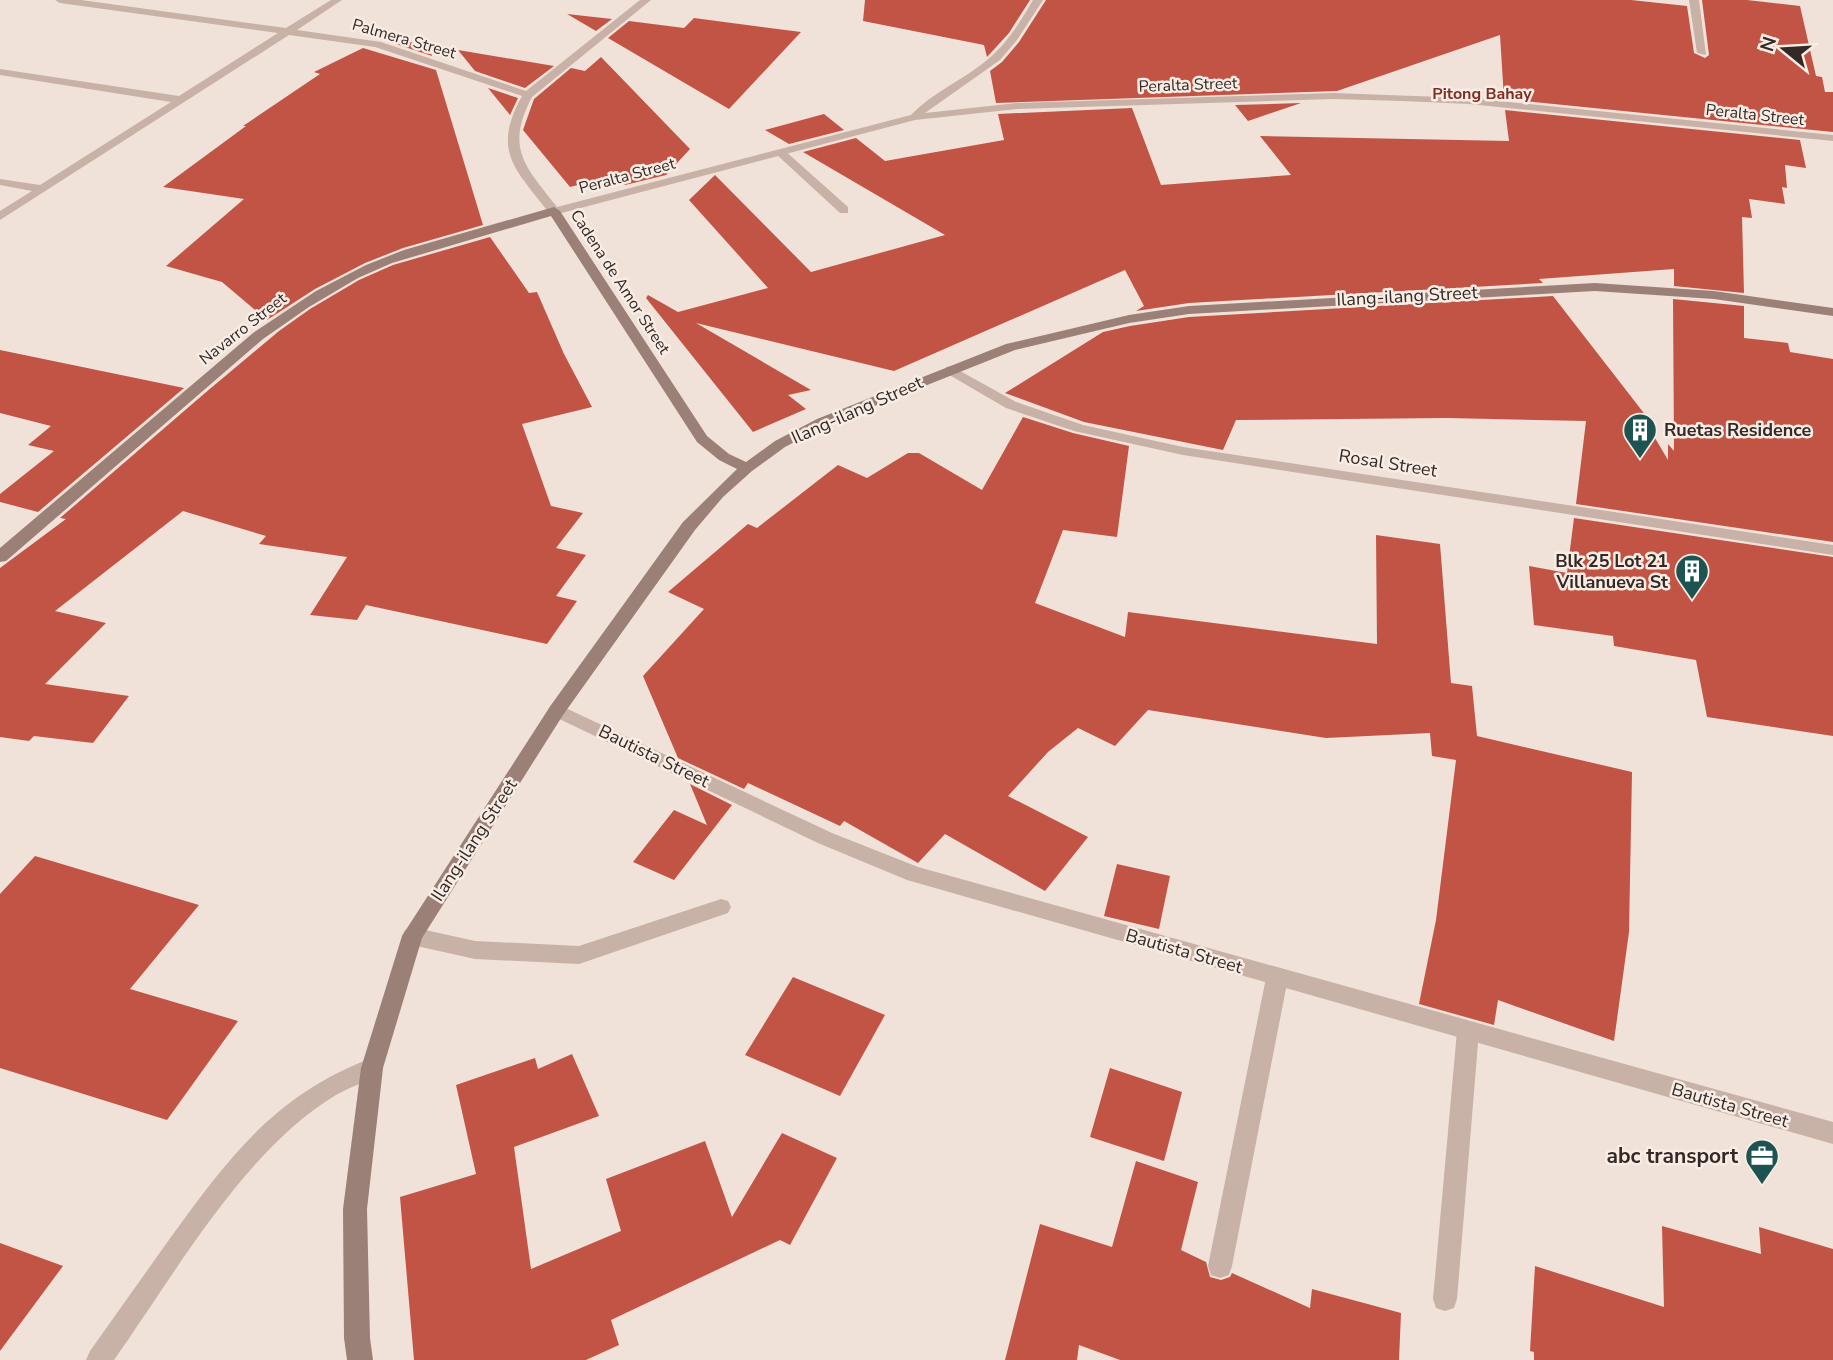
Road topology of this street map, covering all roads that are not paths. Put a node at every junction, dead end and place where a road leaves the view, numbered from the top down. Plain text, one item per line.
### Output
1 (60, 0) edge
2 (164, 0) edge
3 (337, 0) edge
4 (646, 0) edge
5 (1038, 0) edge
6 (1694, 0) edge
7 (144, 11) junction
8 (289, 31) junction
9 (1702, 53) dead end
10 (0, 72) edge
11 (528, 95) junction
12 (182, 100) junction
13 (915, 117) junction
14 (1833, 138) edge
15 (780, 152) junction
16 (0, 182) edge
17 (43, 189) junction
18 (844, 210) dead end
19 (554, 211) junction
20 (0, 216) edge
21 (1833, 312) edge
22 (951, 370) junction
23 (747, 468) junction
24 (1833, 550) edge
25 (0, 557) edge
26 (557, 709) junction
27 (722, 907) dead end
28 (412, 936) junction
29 (1277, 978) junction
30 (1468, 1031) junction
31 (372, 1069) junction
32 (1833, 1133) edge
33 (1220, 1266) dead end
34 (1445, 1299) dead end
35 (99, 1360) edge
36 (360, 1360) edge

1 - 7 street, Palmera Street
2 - 7 street
3 - 8 street
4 - 11 street
5 - 13 street
6 - 9 street
7 - 8 street, Palmera Street
8 - 11 street, Palmera Street
8 - 12 street
10 - 12 street
11 - 19 street, Cadena de Amor Street
12 - 17 street
13 - 14 street, Peralta Street
13 - 15 street, Peralta Street
15 - 18 street
15 - 19 street, Peralta Street
16 - 17 street
17 - 20 street
19 - 23 street, Cadena de Amor Street
19 - 25 street, Navarro Street
21 - 22 street, Ilang-ilang Street
22 - 23 street, Ilang-ilang Street
22 - 24 street, Rosal Street
23 - 26 street, Ilang-ilang Street
26 - 28 street, Ilang-ilang Street
26 - 29 street, Bautista Street
27 - 28 street
28 - 31 street, Ilang-ilang Street
29 - 30 street, Bautista Street
29 - 33 street
30 - 32 street, Bautista Street
30 - 34 street
31 - 35 street
31 - 36 street, Ilang-ilang Street

